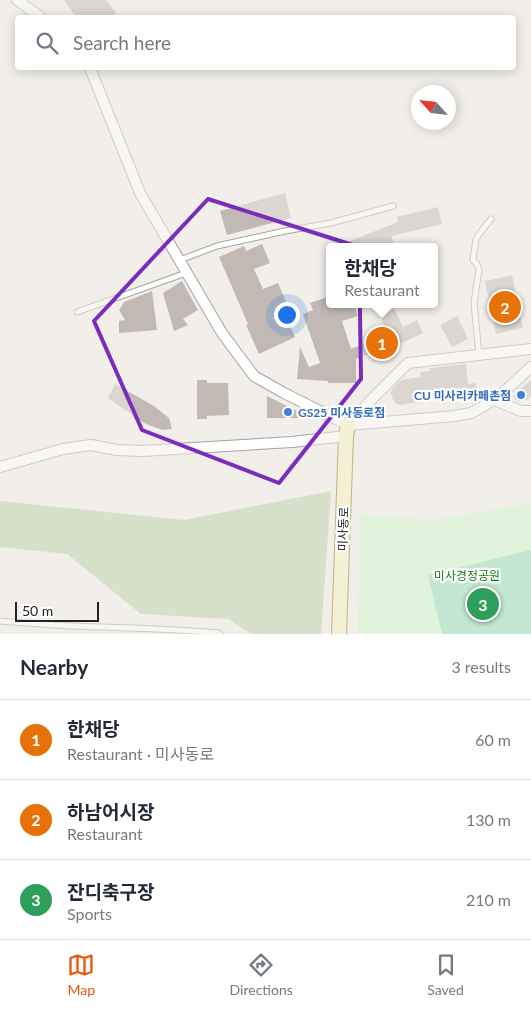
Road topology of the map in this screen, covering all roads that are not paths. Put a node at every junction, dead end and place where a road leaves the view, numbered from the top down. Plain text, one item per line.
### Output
1 (17, 0) edge
2 (38, 15) edge
3 (91, 70) edge
4 (393, 206) dead end
5 (491, 219) dead end
6 (179, 260) junction
7 (186, 273) junction
8 (77, 312) dead end
9 (531, 349) edge
10 (479, 355) junction
11 (531, 368) edge
12 (494, 400) junction
13 (531, 411) edge
14 (347, 431) junction
15 (0, 467) edge
16 (0, 621) edge
17 (220, 634) edge
18 (339, 634) edge

1 - 2 street
3 - 6 street
4 - 6 lane
5 - 10 lane
6 - 7 street
7 - 8 lane
7 - 14 street
9 - 10 street
10 - 14 street
11 - 12 street
12 - 13 street
12 - 14 street
14 - 15 street
14 - 18 street, 미사동로
16 - 17 lane

